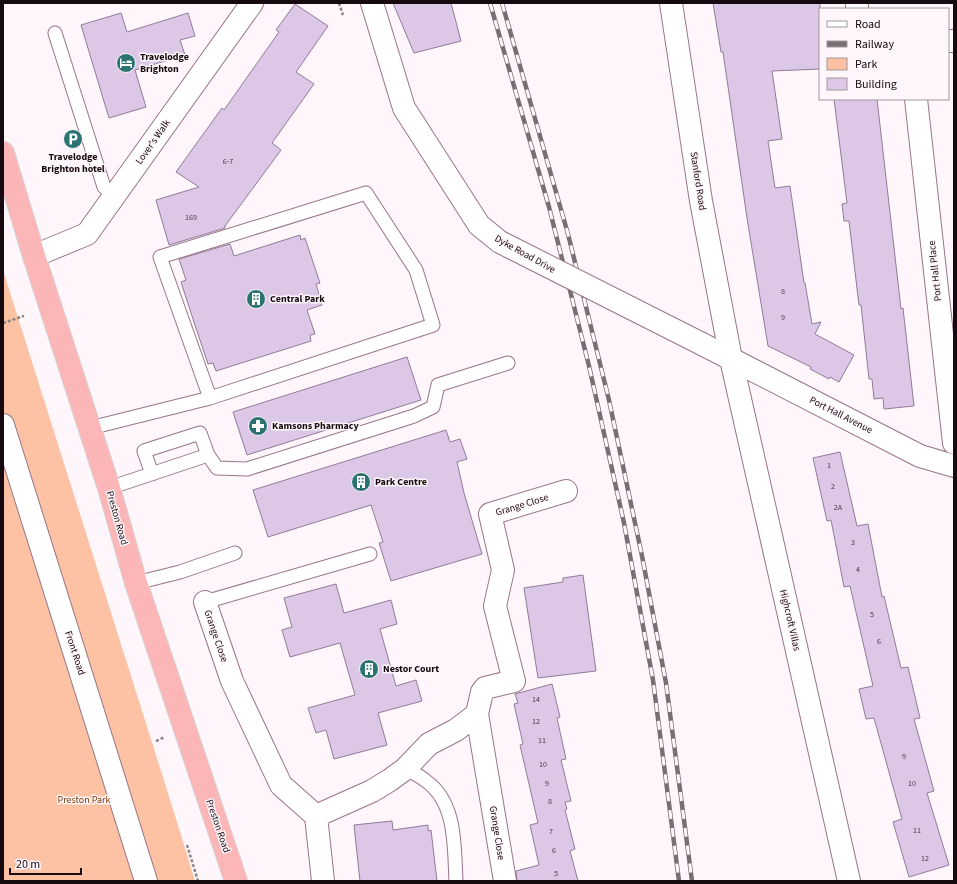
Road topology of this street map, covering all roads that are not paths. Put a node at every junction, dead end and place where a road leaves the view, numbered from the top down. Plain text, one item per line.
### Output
1 (252, 3) edge
2 (372, 3) edge
3 (671, 3) edge
4 (55, 33) dead end
5 (916, 100) edge
6 (3, 153) edge
7 (115, 195) junction
8 (34, 256) junction
9 (731, 359) junction
10 (508, 363) dead end
11 (210, 398) junction
12 (3, 426) edge
13 (90, 428) junction
14 (954, 443) edge
15 (208, 455) junction
16 (954, 466) edge
17 (152, 474) junction
18 (109, 488) junction
19 (566, 491) dead end
20 (235, 553) dead end
21 (370, 554) dead end
22 (136, 583) junction
23 (205, 602) joint
24 (477, 714) junction
25 (405, 769) junction
26 (316, 816) junction
27 (146, 881) edge
28 (236, 881) edge
29 (323, 881) edge
30 (456, 881) edge
31 (505, 881) edge
32 (849, 881) edge

1 - 7 street, Lover's Walk
2 - 9 street, Dyke Road Drive, bridge
3 - 9 street, Stanford Road
4 - 7 lane
5 - 14 street, Port Hall Place
6 - 8 highway, Preston Road
7 - 8 street, Lover's Walk
8 - 13 highway, Preston Road
9 - 16 street, Port Hall Avenue
9 - 32 street, Highcroft Villas
10 - 15 lane
11 - 11 lane
11 - 13 lane
12 - 27 street, Front Road
13 - 18 highway, Preston Road
15 - 17 lane
15 - 17 lane
17 - 18 lane
18 - 22 highway, Preston Road
19 - 24 street, Grange Close
20 - 22 lane
21 - 23 lane, Grange Close
22 - 28 highway, Preston Road
23 - 26 street, Grange Close
24 - 25 street
24 - 31 street, Grange Close
25 - 26 street
25 - 30 lane
26 - 29 street

